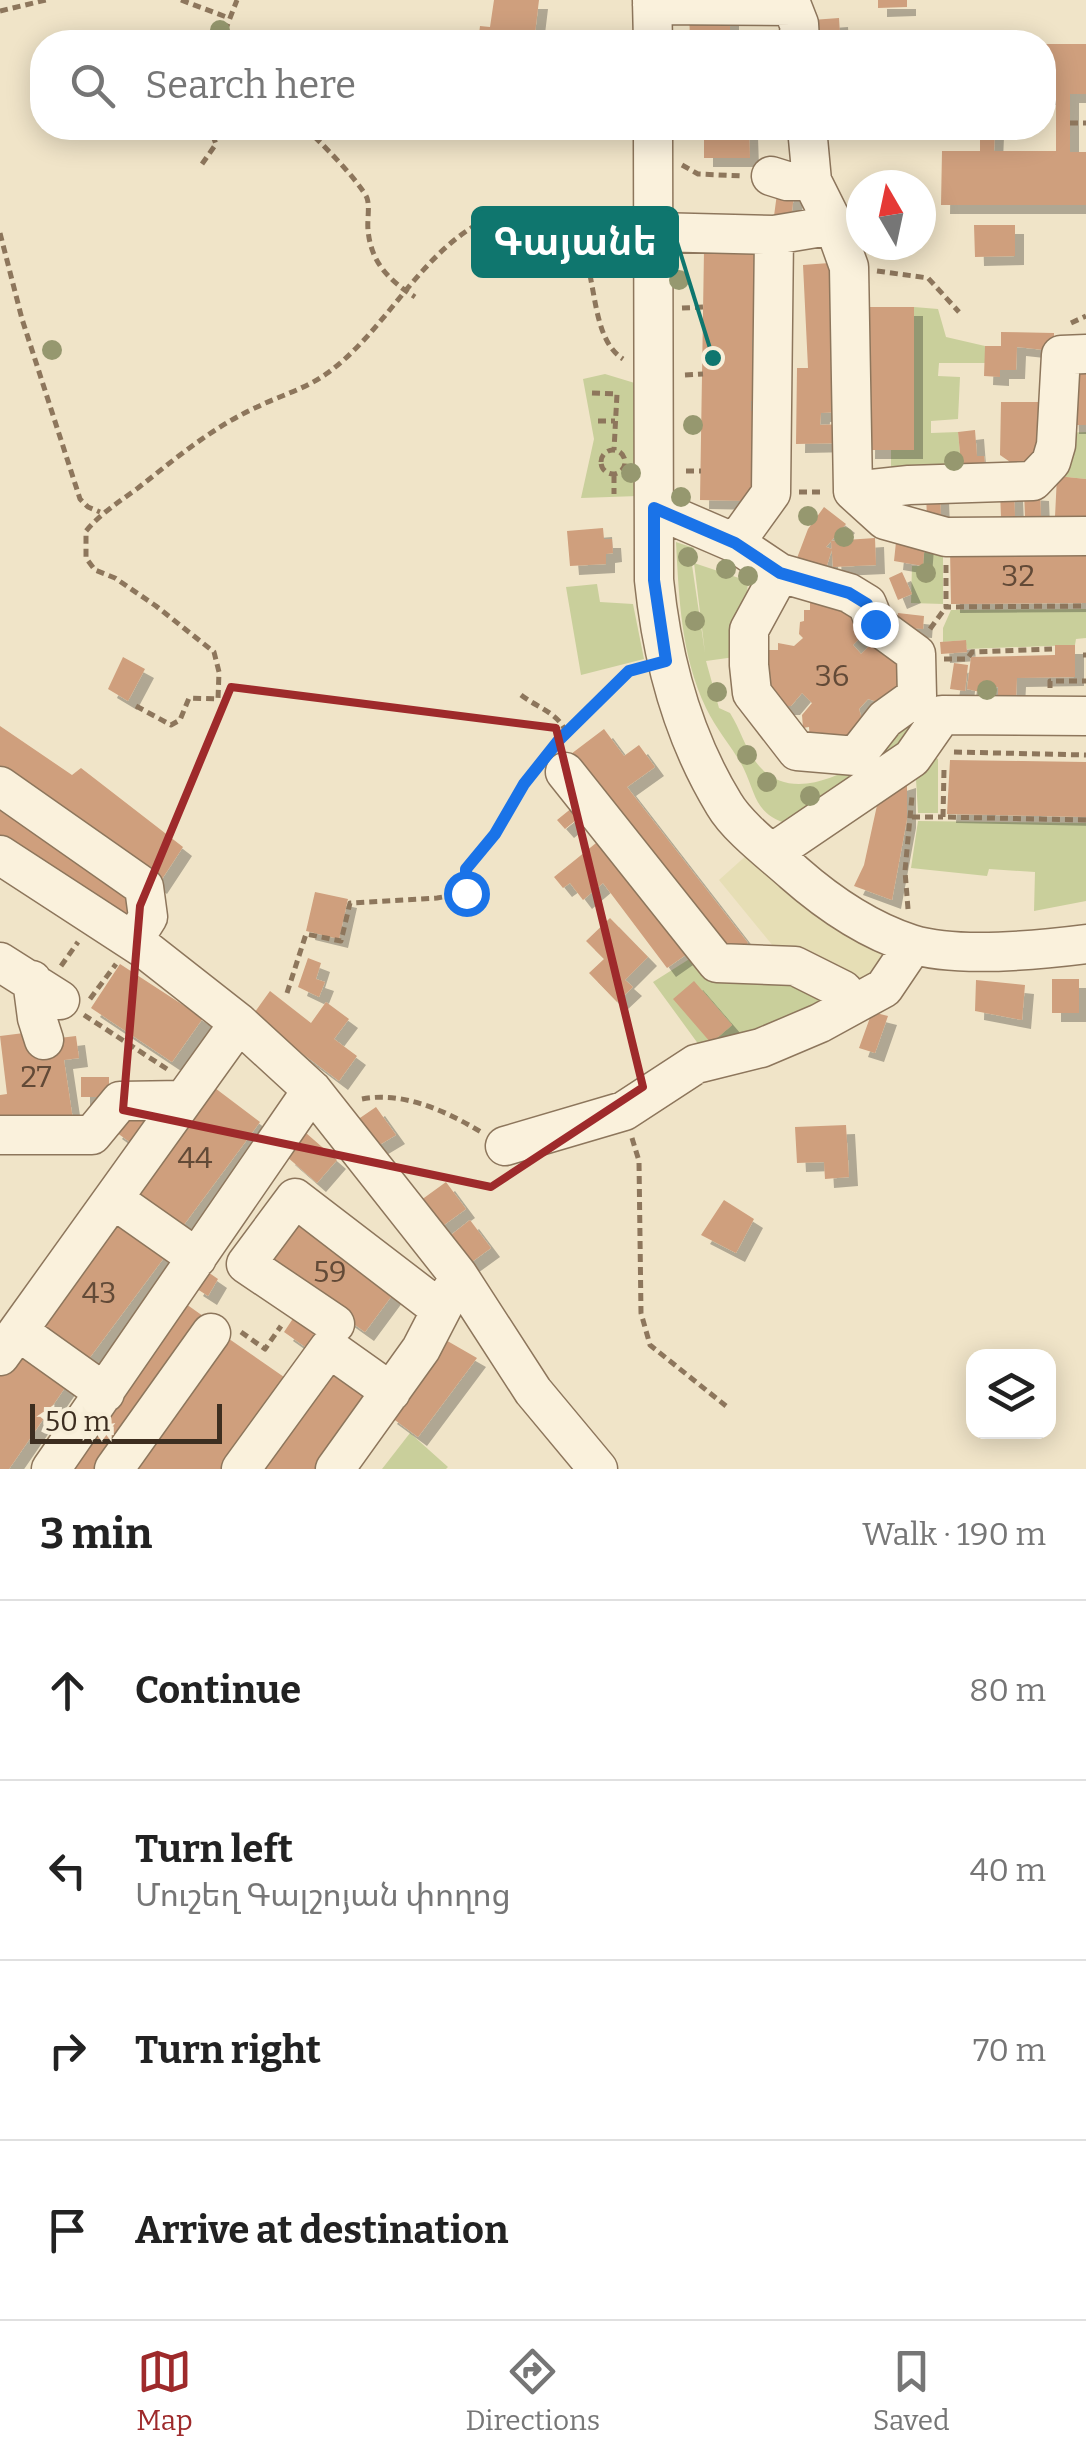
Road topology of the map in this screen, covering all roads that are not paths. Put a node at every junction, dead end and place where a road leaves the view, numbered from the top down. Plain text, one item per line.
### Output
1 (652, 2) edge
2 (652, 30) edge
3 (799, 30) edge
4 (653, 140) edge
5 (809, 140) edge
6 (772, 176) road end
7 (812, 181) junction
8 (834, 226) junction
9 (654, 232) junction
10 (774, 235) junction
11 (1069, 346) edge
12 (853, 491) junction
13 (654, 508) junction
14 (1086, 536) edge
15 (735, 543) junction
16 (780, 573) junction
17 (1086, 716) edge
18 (554, 758) road end
19 (0, 786) edge
20 (772, 853) junction
21 (0, 855) edge
22 (132, 941) junction
23 (911, 944) junction
24 (1086, 944) edge
25 (45, 986) edge
26 (854, 1004) junction
27 (238, 1023) junction
28 (44, 1040) dead end
29 (312, 1090) junction
30 (188, 1093) junction
31 (0, 1135) edge
32 (505, 1146) road end
33 (113, 1199) junction
34 (197, 1258) junction
35 (458, 1275) junction
36 (441, 1310) junction
37 (334, 1324) dead end
38 (211, 1333) dead end
39 (9, 1344) edge
40 (390, 1392) junction
41 (106, 1393) junction
42 (51, 1469) edge
43 (114, 1469) edge
44 (241, 1469) edge
45 (335, 1469) edge
46 (598, 1469) edge

1 - 2 street
1 - 3 street
4 - 9 street
5 - 7 street
6 - 7 street
7 - 8 street
8 - 10 street
8 - 12 street
9 - 10 street
9 - 13 street
10 - 15 street
11 - 12 street
12 - 14 street
13 - 15 street
13 - 20 street
15 - 16 street
16 - 16 street
17 - 20 street
18 - 26 street
19 - 22 street
20 - 23 street
21 - 22 street
22 - 27 street
23 - 24 street
23 - 26 street
25 - 28 street
26 - 32 street
27 - 29 street
27 - 30 street
29 - 34 street
29 - 35 street
30 - 31 street
30 - 33 street
33 - 34 street
33 - 39 street
34 - 41 street
35 - 36 street
35 - 46 street
36 - 37 street
36 - 40 street
38 - 43 street
39 - 41 street
40 - 44 street
40 - 45 street
41 - 42 street

